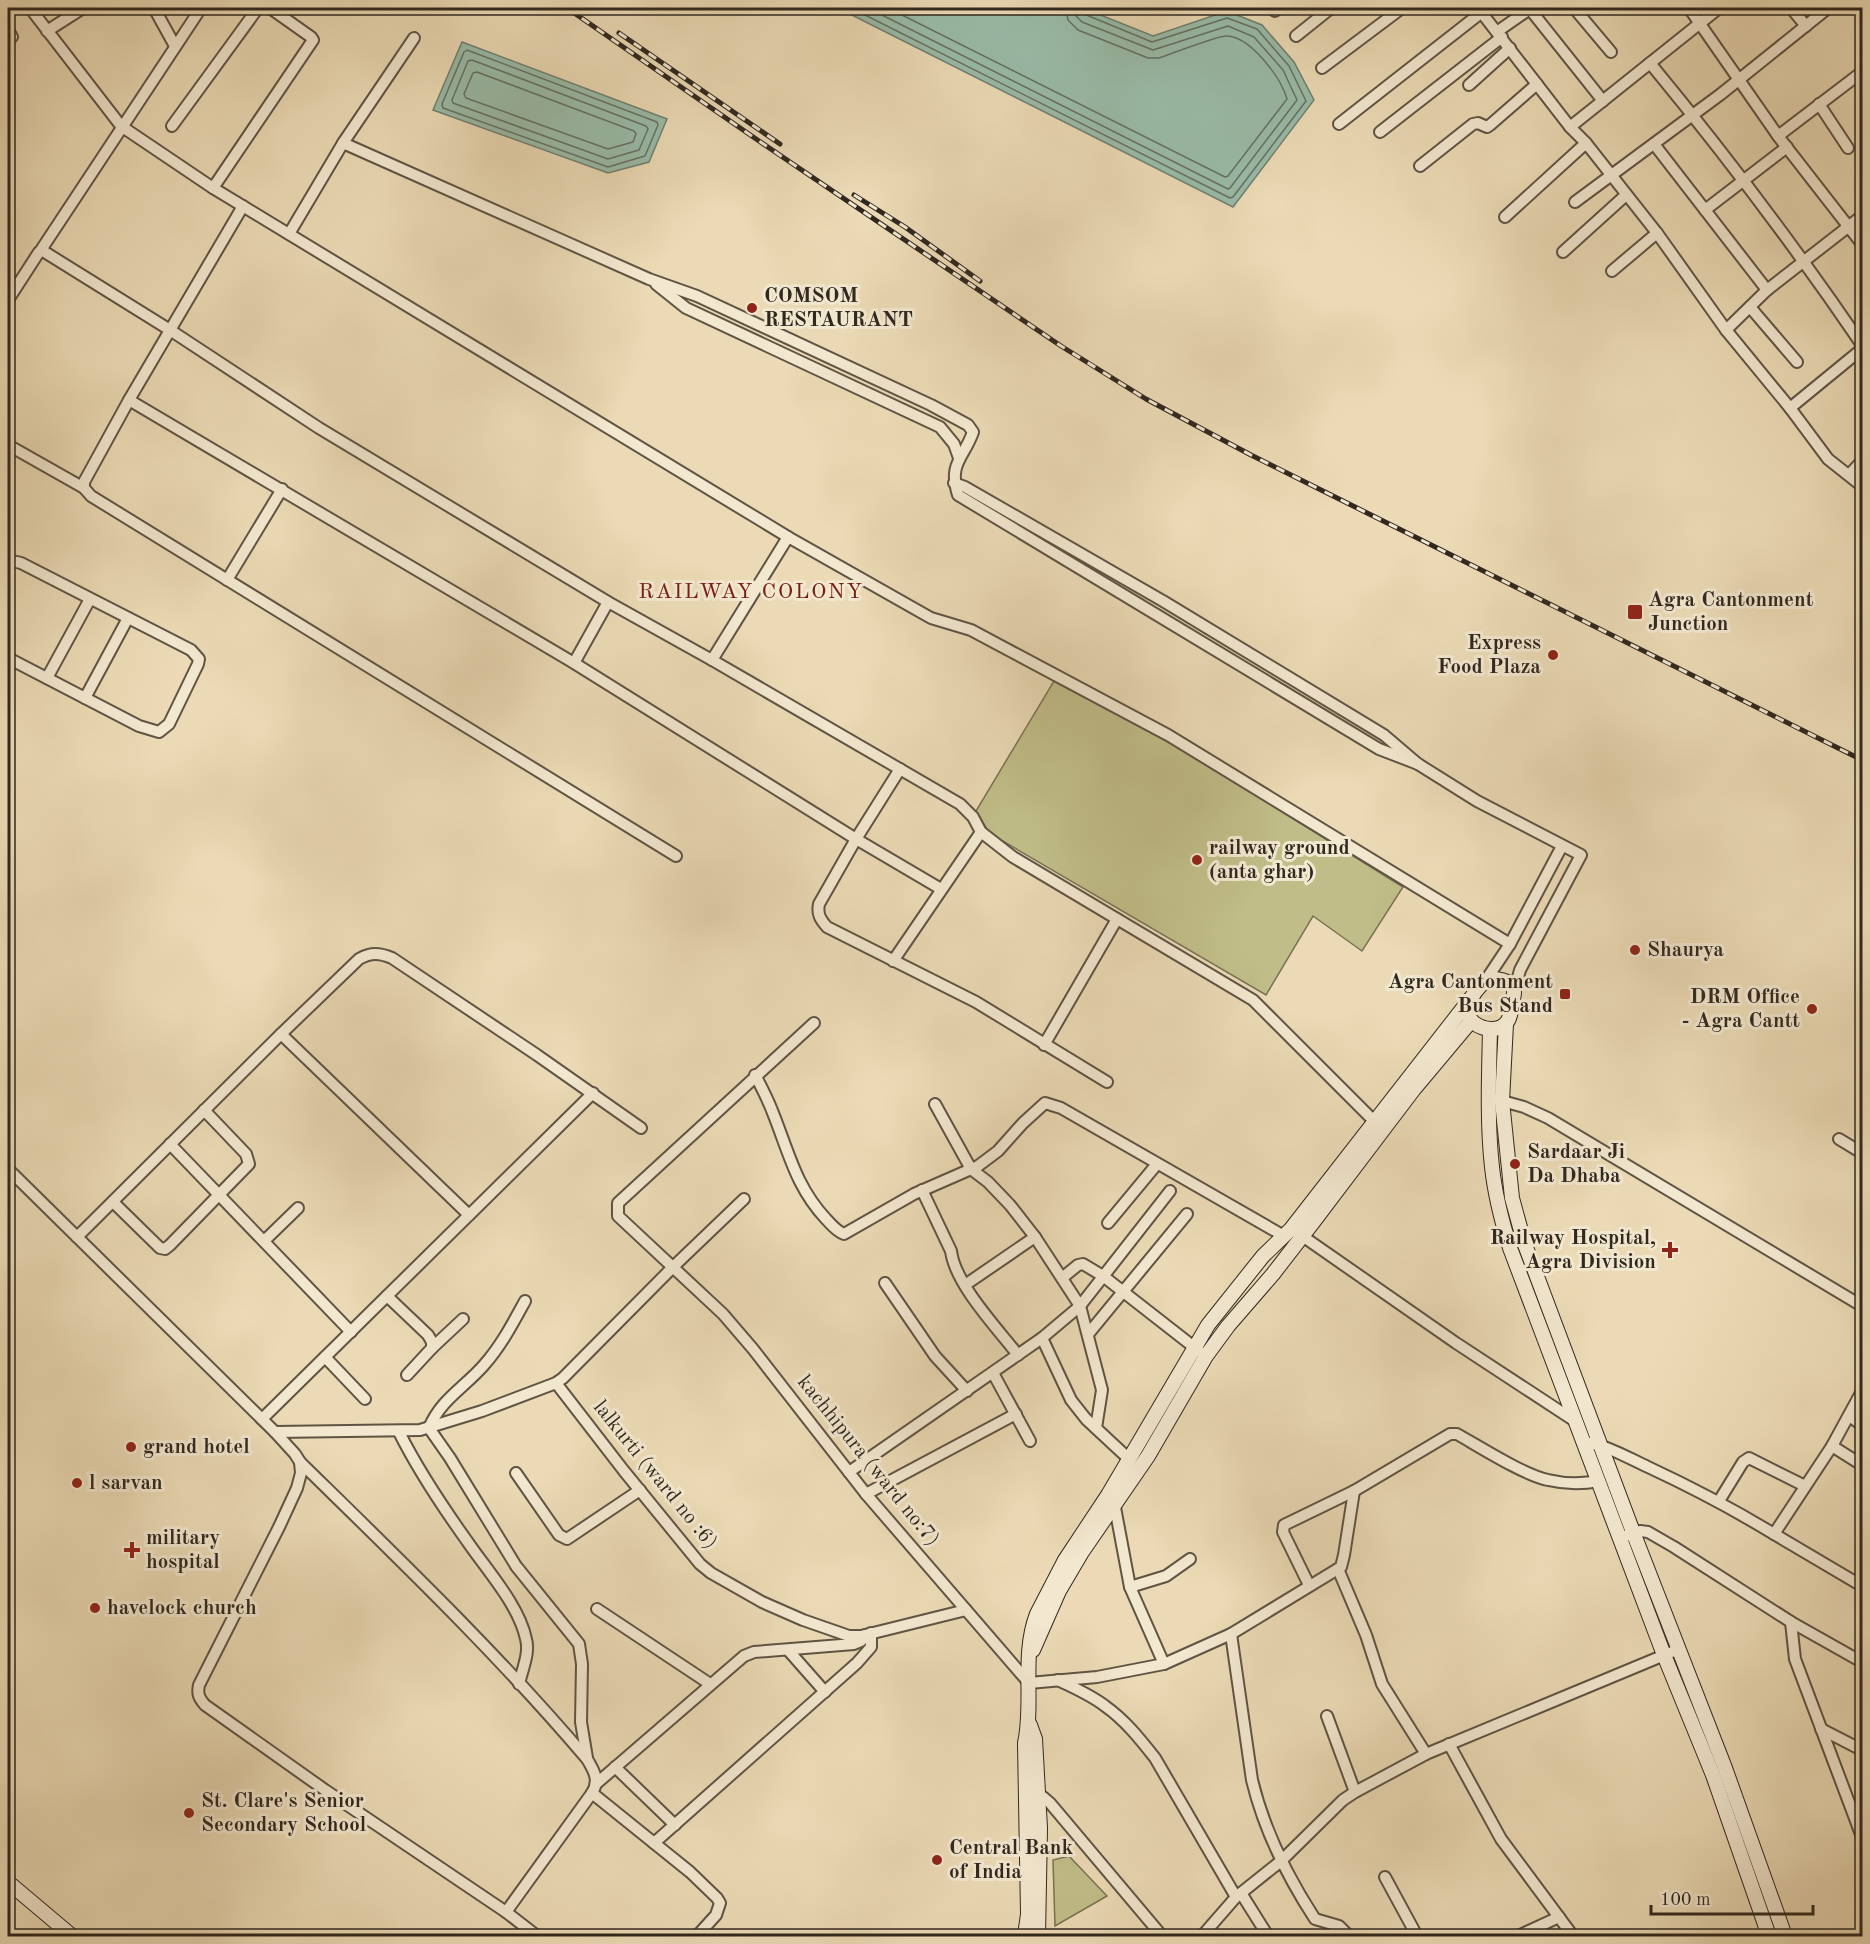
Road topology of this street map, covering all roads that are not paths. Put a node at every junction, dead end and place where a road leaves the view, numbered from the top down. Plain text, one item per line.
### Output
1 (30, 8) edge
2 (83, 8) edge
3 (154, 8) edge
4 (201, 8) edge
5 (258, 8) edge
6 (270, 8) edge
7 (1331, 8) edge
8 (1402, 8) edge
9 (1530, 8) edge
10 (1574, 8) edge
11 (1689, 8) edge
12 (1719, 8) edge
13 (1791, 8) edge
14 (1828, 8) edge
15 (1480, 10) edge
16 (1700, 22) junction
17 (1806, 26) junction
18 (47, 31) junction
19 (1500, 34) junction
20 (1296, 36) dead end
21 (414, 38) dead end
22 (175, 46) junction
23 (1510, 48) junction
24 (1611, 52) dead end
25 (1650, 63) junction
26 (1322, 68) dead end
27 (1863, 72) edge
28 (1739, 80) junction
29 (1537, 84) junction
30 (1468, 85) dead end
31 (1603, 101) junction
32 (1819, 104) junction
33 (1693, 115) junction
34 (1339, 124) dead end
35 (121, 126) junction
36 (172, 126) dead end
37 (1570, 127) junction
38 (1380, 132) dead end
39 (1779, 136) junction
40 (343, 143) junction
41 (1586, 143) junction
42 (1654, 144) junction
43 (1787, 147) junction
44 (1848, 147) dead end
45 (1420, 166) dead end
46 (1611, 176) junction
47 (1742, 181) junction
48 (213, 188) junction
49 (1626, 195) junction
50 (1575, 202) dead end
51 (243, 206) junction
52 (1705, 210) junction
53 (1863, 216) edge
54 (1505, 217) dead end
55 (1850, 226) junction
56 (1657, 233) junction
57 (289, 234) junction
58 (1863, 244) edge
59 (41, 250) junction
60 (1563, 252) dead end
61 (1804, 261) junction
62 (1612, 271) dead end
63 (649, 279) junction
64 (1767, 290) junction
65 (8, 300) edge
66 (1750, 307) junction
67 (170, 330) junction
68 (1726, 330) junction
69 (1863, 347) edge
70 (1797, 362) dead end
71 (850, 368) junction
72 (845, 382) junction
73 (129, 400) junction
74 (1790, 408) junction
75 (8, 445) edge
76 (958, 458) junction
77 (1863, 461) edge
78 (1849, 475) junction
79 (1863, 486) edge
80 (84, 488) junction
81 (282, 489) junction
82 (788, 537) junction
83 (8, 565) edge
84 (227, 580) junction
85 (90, 599) junction
86 (608, 602) junction
87 (128, 618) junction
88 (8, 658) edge
89 (712, 660) junction
90 (574, 663) junction
91 (47, 678) junction
92 (84, 698) junction
93 (900, 769) junction
94 (981, 832) junction
95 (856, 839) junction
96 (1562, 846) junction
97 (676, 856) dead end
98 (941, 889) junction
99 (1117, 919) junction
100 (1510, 944) junction
101 (893, 961) junction
102 (1486, 980) junction
103 (1514, 992) junction
104 (1471, 998) junction
105 (1471, 1021) junction
106 (814, 1023) dead end
107 (1506, 1024) junction
108 (1490, 1029) junction
109 (281, 1034) junction
110 (1044, 1045) junction
111 (756, 1075) junction
112 (1107, 1082) dead end
113 (593, 1093) junction
114 (1496, 1099) junction
115 (935, 1104) dead end
116 (204, 1110) junction
117 (1379, 1126) junction
118 (641, 1128) dead end
119 (1839, 1139) dead end
120 (170, 1144) junction
121 (1863, 1153) edge
122 (1156, 1164) junction
123 (8, 1169) edge
124 (971, 1169) junction
125 (922, 1190) junction
126 (1170, 1191) dead end
127 (219, 1195) junction
128 (744, 1199) dead end
129 (112, 1202) junction
130 (298, 1208) dead end
131 (1187, 1214) dead end
132 (469, 1215) junction
133 (1108, 1222) dead end
134 (1293, 1234) junction
135 (77, 1237) junction
136 (1035, 1237) junction
137 (264, 1241) junction
138 (673, 1267) junction
139 (1103, 1276) junction
140 (1062, 1278) junction
141 (885, 1283) dead end
142 (964, 1285) junction
143 (1123, 1293) junction
144 (387, 1296) junction
145 (525, 1301) dead end
146 (1080, 1306) junction
147 (1863, 1306) edge
148 (463, 1319) dead end
149 (351, 1332) junction
150 (1089, 1333) junction
151 (1042, 1338) junction
152 (432, 1348) junction
153 (1200, 1352) junction
154 (1018, 1355) junction
155 (325, 1357) junction
156 (993, 1373) junction
157 (407, 1375) dead end
158 (556, 1383) junction
159 (967, 1391) junction
160 (1863, 1391) edge
161 (365, 1399) dead end
162 (1016, 1414) junction
163 (1849, 1416) junction
164 (262, 1419) junction
165 (1576, 1422) junction
166 (1863, 1425) edge
167 (429, 1428) junction
168 (1096, 1428) junction
169 (274, 1432) junction
170 (399, 1432) junction
171 (1597, 1437) junction
172 (1030, 1441) dead end
173 (1583, 1442) junction
174 (1832, 1446) junction
175 (1129, 1459) junction
176 (300, 1462) junction
177 (1863, 1465) edge
178 (849, 1472) junction
179 (516, 1473) dead end
180 (1599, 1481) junction
181 (1805, 1486) junction
182 (640, 1490) junction
183 (1354, 1491) junction
184 (867, 1494) junction
185 (1111, 1499) junction
186 (1719, 1501) junction
187 (1774, 1534) junction
188 (1626, 1535) junction
189 (1190, 1559) dead end
190 (1338, 1569) junction
191 (1309, 1585) junction
192 (1130, 1587) junction
193 (1863, 1587) edge
194 (597, 1609) dead end
195 (966, 1610) junction
196 (1791, 1622) junction
197 (869, 1634) junction
198 (1231, 1634) junction
199 (1679, 1649) junction
200 (788, 1650) junction
201 (1664, 1655) junction
202 (1863, 1662) edge
203 (1164, 1664) junction
204 (1058, 1680) junction
205 (1029, 1683) junction
206 (519, 1684) junction
207 (710, 1684) junction
208 (825, 1692) junction
209 (1327, 1716) dead end
210 (1821, 1729) junction
211 (1449, 1744) junction
212 (1863, 1750) edge
213 (1426, 1754) junction
214 (587, 1759) junction
215 (615, 1767) junction
216 (595, 1788) junction
217 (1355, 1792) junction
218 (1032, 1796) junction
219 (675, 1825) junction
220 (1863, 1837) edge
221 (654, 1843) junction
222 (1281, 1861) junction
223 (1385, 1877) dead end
224 (8, 1882) edge
225 (1239, 1895) junction
226 (506, 1912) junction
227 (1559, 1917) junction
228 (72, 1936) edge
229 (537, 1936) edge
230 (697, 1936) edge
231 (1025, 1936) edge
232 (1038, 1936) edge
233 (1162, 1936) edge
234 (1202, 1936) edge
235 (1268, 1936) edge
236 (1349, 1936) edge
237 (1417, 1936) edge
238 (1518, 1936) edge
239 (1573, 1936) edge
240 (1769, 1936) edge
241 (1785, 1936) edge

1 - 18 street
2 - 18 street
3 - 22 street
4 - 22 street
5 - 36 street
6 - 48 street
7 - 20 street
8 - 26 street
9 - 19 street
9 - 31 street
10 - 24 street
11 - 16 street
12 - 16 street
13 - 17 street
14 - 17 street
15 - 19 street
15 - 34 street
16 - 25 street
16 - 28 street
17 - 28 street
18 - 35 street
19 - 23 street
19 - 38 street
21 - 40 street
22 - 35 street
23 - 29 street
23 - 30 street
25 - 31 street
25 - 33 street
27 - 32 street
28 - 33 street
28 - 39 street
29 - 37 street
29 - 45 street
31 - 37 street
32 - 39 street
32 - 44 street
33 - 42 street
33 - 47 street
35 - 48 street
35 - 59 street
37 - 41 street
39 - 43 street
40 - 57 street
40 - 63 street
41 - 46 street
41 - 54 street
42 - 46 street
42 - 52 street
43 - 47 street
43 - 55 street
46 - 49 street
46 - 50 street
47 - 52 street
47 - 61 street
48 - 51 street
49 - 56 street
49 - 60 street
51 - 57 street
51 - 67 street
52 - 64 street
53 - 55 street
55 - 58 street
55 - 61 street
56 - 62 street
56 - 68 street
57 - 82 street
59 - 65 street
59 - 67 street
61 - 64 street
61 - 69 street
63 - 71 street
63 - 72 street
64 - 66 street
66 - 68 street
66 - 70 street
67 - 73 street
67 - 86 street
68 - 74 street
69 - 74 street
71 - 72 street
71 - 76 street
72 - 76 street
73 - 80 street
73 - 81 street
74 - 78 street
75 - 80 street
76 - 96 street
77 - 78 street
78 - 79 street
80 - 84 street
81 - 84 street
81 - 90 street
82 - 89 street
82 - 100 street
83 - 85 street
84 - 97 street
85 - 87 street
85 - 91 street
86 - 89 street
86 - 90 street
87 - 92 street
87 - 92 street
88 - 91 street
89 - 93 street
90 - 95 street
91 - 92 street
93 - 94 street
93 - 95 street
94 - 98 street
94 - 99 street
95 - 98 street
95 - 101 street
96 - 100 street
96 - 103 street
98 - 101 street
99 - 110 street
99 - 117 street
100 - 102 street
101 - 110 street
102 - 103 street
102 - 104 street
103 - 107 street
104 - 105 street
104 - 117 street
105 - 108 street
105 - 117 street
106 - 111 street, kachhipura (ward no:7)
107 - 108 street
107 - 114 street
108 - 114 street
109 - 113 street
109 - 116 street
109 - 132 street
110 - 112 street
111 - 125 street
111 - 138 street, kachhipura (ward no:7)
113 - 118 street
113 - 132 street
114 - 147 street
114 - 165 street
114 - 171 street
115 - 124 street
116 - 120 street
116 - 127 street
117 - 134 street
119 - 121 street
120 - 127 street
120 - 129 street
122 - 124 street
122 - 133 street
122 - 134 street
123 - 135 street
124 - 125 street
124 - 136 street
125 - 142 street
126 - 139 street
127 - 129 street
127 - 137 street
128 - 138 street
129 - 135 street
130 - 137 street
131 - 143 street
132 - 144 street
134 - 153 street
134 - 165 street
135 - 164 street
136 - 140 street
136 - 142 street
137 - 149 street
138 - 158 street
138 - 178 street, kachhipura (ward no:7)
139 - 140 street
139 - 143 street
139 - 146 street
140 - 146 street
141 - 159 street
142 - 154 street
143 - 150 street
143 - 153 street
144 - 149 street
144 - 152 street
145 - 167 street
146 - 150 street
146 - 151 street
148 - 152 street
149 - 155 street
150 - 168 street
151 - 154 street
151 - 168 street
152 - 157 street
153 - 175 street
153 - 185 street
154 - 156 street
155 - 161 street
155 - 164 street
156 - 159 street
156 - 162 street
158 - 167 street
158 - 182 street, lalkurti (ward no :6)
159 - 178 street
160 - 163 street
162 - 172 street
162 - 184 street
163 - 166 street
163 - 174 street
164 - 169 street
165 - 171 street
165 - 173 street
167 - 170 street
167 - 214 street
168 - 175 street
169 - 170 street
169 - 176 street
170 - 206 street
171 - 173 street
171 - 186 street
171 - 188 street
173 - 180 street
174 - 177 street
174 - 181 street
175 - 185 street
176 - 206 street
176 - 226 street
178 - 184 street, kachhipura (ward no:7)
179 - 182 street
180 - 183 street
180 - 188 street
181 - 186 street
181 - 187 street
182 - 197 street, lalkurti (ward no :6)
183 - 190 street
183 - 191 street
184 - 195 street, kachhipura (ward no:7)
185 - 192 street
185 - 205 street
186 - 187 street
187 - 193 street
188 - 196 street
188 - 199 street
188 - 201 street
189 - 192 street
190 - 191 street
190 - 213 street
191 - 198 street
192 - 203 street
194 - 207 street
195 - 197 street
195 - 205 street, kachhipura (ward no:7)
196 - 202 street
196 - 210 street
197 - 200 street
197 - 208 street
198 - 203 street
198 - 222 street
199 - 201 street
199 - 241 street
200 - 207 street
200 - 208 street
201 - 211 street
201 - 240 street
203 - 204 street
204 - 205 street
204 - 225 street
205 - 218 street
206 - 214 street
207 - 215 street
208 - 219 street
209 - 217 street
210 - 212 street
210 - 220 street
211 - 213 street
211 - 227 street
213 - 217 street
214 - 216 street
215 - 216 street
215 - 219 street
216 - 221 street
216 - 226 street
217 - 222 street
218 - 231 street
218 - 232 street
218 - 233 street
219 - 221 street
221 - 230 street
222 - 225 street
222 - 236 street
223 - 237 street
224 - 228 street
225 - 234 street
225 - 235 street
226 - 229 street
227 - 238 street
227 - 239 street

